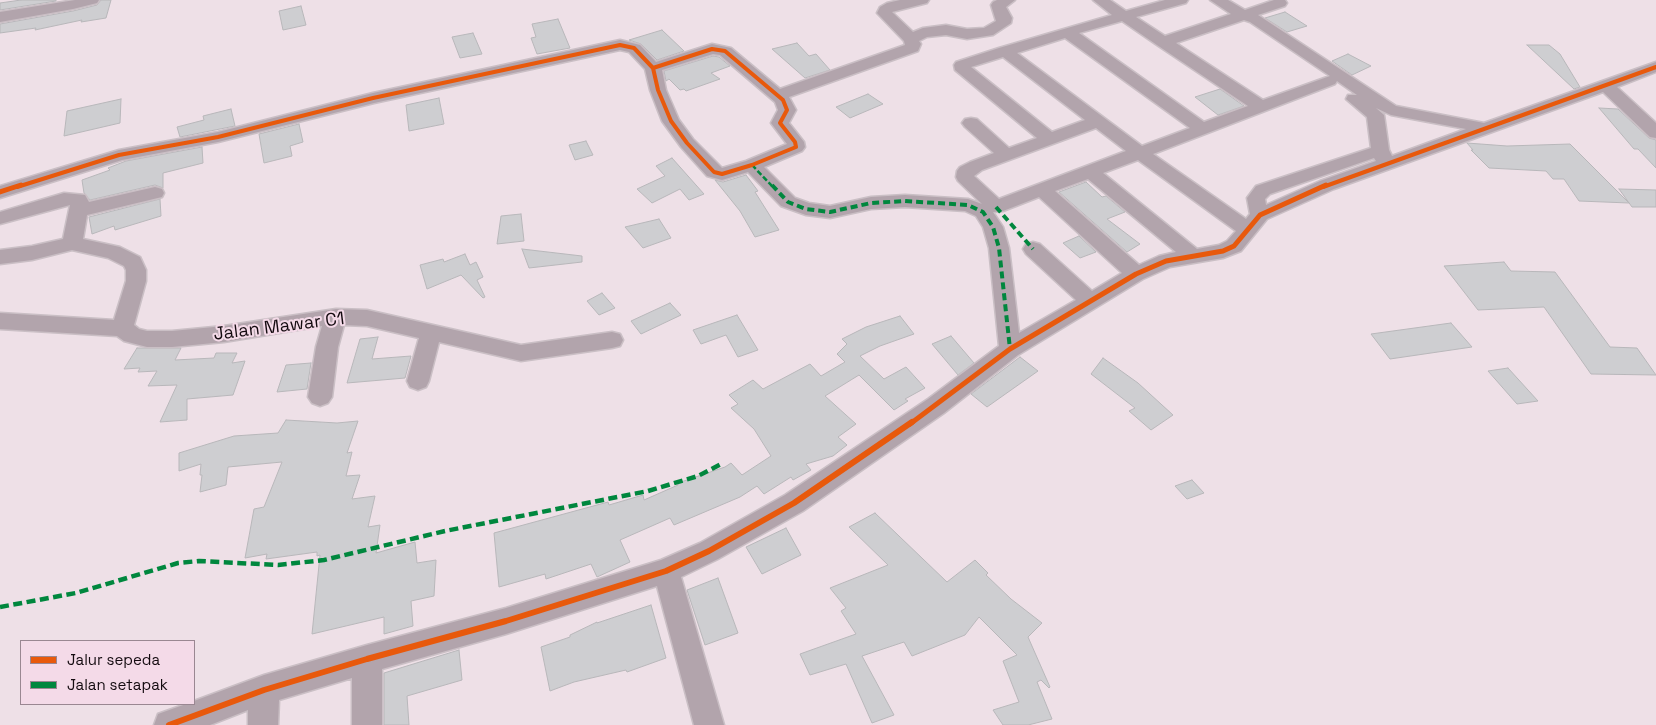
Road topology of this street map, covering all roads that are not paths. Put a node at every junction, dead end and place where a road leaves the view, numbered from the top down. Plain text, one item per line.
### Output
1 (92, 0) edge
2 (922, 0) edge
3 (1008, 0) edge
4 (1100, 0) edge
5 (1181, 0) edge
6 (1217, 0) edge
7 (1280, 3) dead end
8 (1123, 16) junction
9 (1243, 16) junction
10 (0, 17) edge
11 (1067, 32) junction
12 (911, 39) junction
13 (1164, 42) junction
14 (1005, 51) junction
15 (1656, 67) edge
16 (653, 68) junction
17 (1329, 81) junction
18 (1607, 86) junction
19 (779, 95) junction
20 (1262, 106) junction
21 (1383, 112) junction
22 (1098, 121) junction
23 (971, 123) dead end
24 (1477, 126) dead end
25 (1203, 129) junction
26 (1656, 133) edge
27 (1048, 138) junction
28 (1140, 153) junction
29 (1006, 154) junction
30 (1383, 157) junction
31 (752, 165) junction
32 (1091, 172) junction
33 (1042, 190) junction
34 (0, 192) edge
35 (155, 193) dead end
36 (77, 211) junction
37 (0, 218) edge
38 (1254, 222) junction
39 (72, 243) junction
40 (1033, 249) dead end
41 (0, 257) edge
42 (1194, 257) junction
43 (1136, 274) junction
44 (1089, 300) junction
45 (336, 317) junction
46 (0, 321) edge
47 (122, 328) junction
48 (431, 332) junction
49 (612, 340) dead end
50 (1010, 349) junction
51 (418, 381) dead end
52 (320, 397) dead end
53 (666, 571) junction
54 (367, 659) junction
55 (264, 690) junction
56 (170, 725) edge
57 (263, 725) edge
58 (367, 725) edge
59 (709, 725) edge

1 - 10 street
2 - 12 street
3 - 12 street
4 - 8 street
5 - 8 street
6 - 9 street
7 - 9 street
8 - 11 street
8 - 13 street
9 - 13 street
9 - 17 street
9 - 21 street
11 - 14 street
11 - 25 street
12 - 19 street
13 - 20 street
14 - 22 street
14 - 27 street
15 - 18 street
16 - 19 street
16 - 31 street
16 - 34 street
17 - 20 street
17 - 21 street
18 - 26 street
18 - 30 street
19 - 31 street
20 - 25 street
21 - 24 street
21 - 30 street
22 - 27 street
22 - 28 street
23 - 29 street
25 - 28 street
27 - 29 street
28 - 32 street
28 - 38 street
29 - 33 street
30 - 38 street
31 - 50 street
32 - 33 street
32 - 42 street
33 - 43 street
35 - 36 street
36 - 37 street
36 - 39 street
38 - 42 street
39 - 41 street
39 - 47 street
40 - 44 street
42 - 43 street
43 - 44 street
44 - 50 street
45 - 47 street, Jalan Mawar C1
45 - 48 street, Jalan Mawar C1
45 - 52 street
46 - 47 street
48 - 49 street, Jalan Mawar C1
48 - 51 street
50 - 53 street
53 - 54 street
53 - 59 street
54 - 55 street
54 - 58 street
55 - 56 street
55 - 57 street

